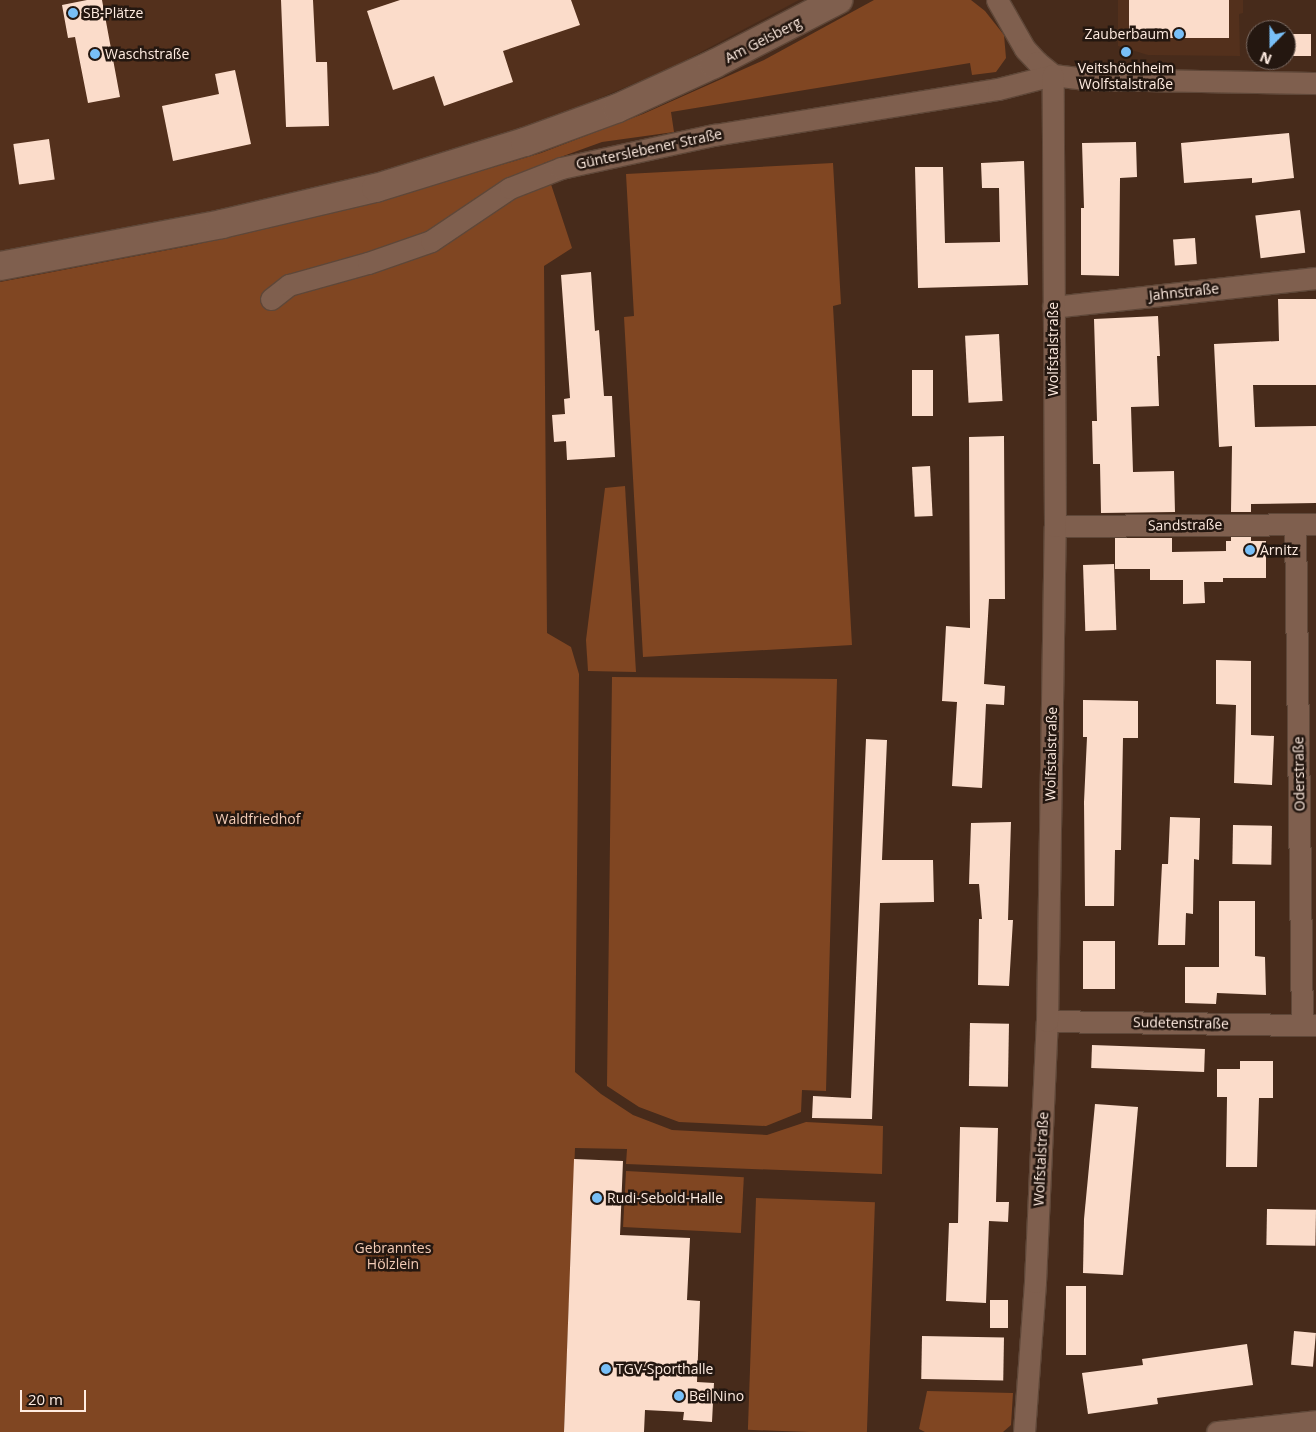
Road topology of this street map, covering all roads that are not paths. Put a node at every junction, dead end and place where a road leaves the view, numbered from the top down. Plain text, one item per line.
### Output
1 (838, 0) edge
2 (997, 0) edge
3 (1053, 75) junction
4 (1316, 83) edge
5 (0, 266) edge
6 (1316, 278) edge
7 (271, 299) dead end
8 (1053, 307) junction
9 (1306, 524) edge
10 (1055, 526) junction
11 (1047, 1021) junction
12 (1309, 1025) edge
13 (1316, 1422) edge
14 (1024, 1432) edge
15 (1218, 1432) edge

1 - 5 street, Am Geisberg
2 - 3 street
3 - 4 street, Günterslebener Straße
3 - 7 street, Günterslebener Straße
3 - 8 street, Wolfstalstraße
6 - 8 street, Jahnstraße
8 - 10 street, Wolfstalstraße
9 - 10 street, Sandstraße
9 - 12 street, Oderstraße
10 - 11 street, Wolfstalstraße
11 - 12 street, Sudetenstraße
11 - 14 street, Wolfstalstraße
13 - 15 street

